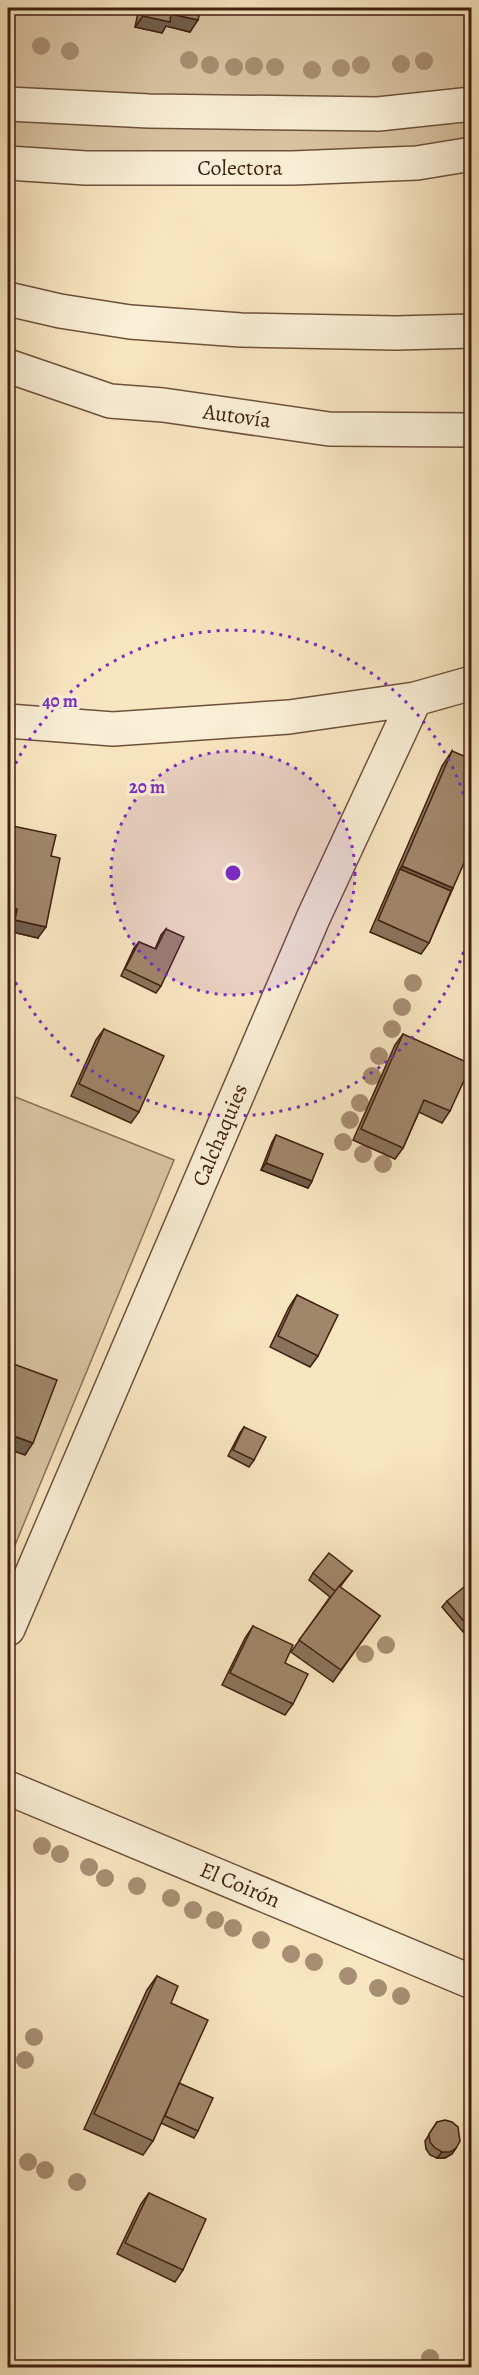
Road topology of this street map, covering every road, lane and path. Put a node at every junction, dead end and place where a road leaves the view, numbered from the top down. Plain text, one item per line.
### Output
1 (8, 104) edge
2 (471, 104) edge
3 (471, 154) edge
4 (8, 163) edge
5 (8, 299) edge
6 (471, 331) edge
7 (8, 366) edge
8 (471, 430) edge
9 (471, 683) edge
10 (415, 699) junction
11 (8, 721) edge
12 (8, 1629) edge
13 (8, 1788) edge
14 (471, 1982) edge

1 - 2 street
3 - 4 street, Colectora
5 - 6 street
7 - 8 street, Autovía
9 - 10 street
10 - 11 street
10 - 12 street, Calchaquies
13 - 14 street, El Coirón

